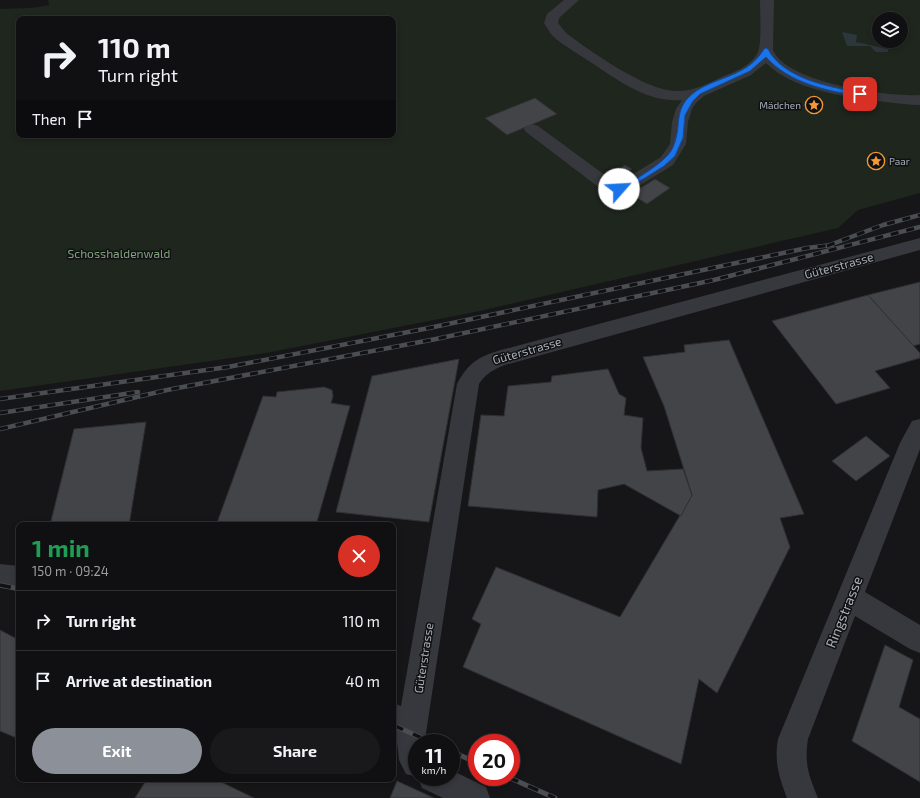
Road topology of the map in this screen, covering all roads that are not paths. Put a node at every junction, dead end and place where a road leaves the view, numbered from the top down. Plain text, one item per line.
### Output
1 (572, 0) edge
2 (767, 0) edge
3 (766, 50) junction
4 (698, 93) junction
5 (920, 100) edge
6 (532, 129) dead end
7 (920, 244) edge
8 (920, 428) edge
9 (0, 576) edge
10 (16, 578) edge
11 (850, 598) junction
12 (920, 640) edge
13 (403, 722) edge
14 (412, 734) edge
15 (451, 786) edge
16 (475, 798) edge
17 (803, 798) edge

1 - 4 street
2 - 3 street
3 - 4 street
3 - 5 street
4 - 6 street
7 - 13 street, Güterstrasse
8 - 11 street, Ringstrasse
9 - 10 street
11 - 12 street
11 - 17 street, Ringstrasse
13 - 14 street, Güterstrasse
15 - 16 street

